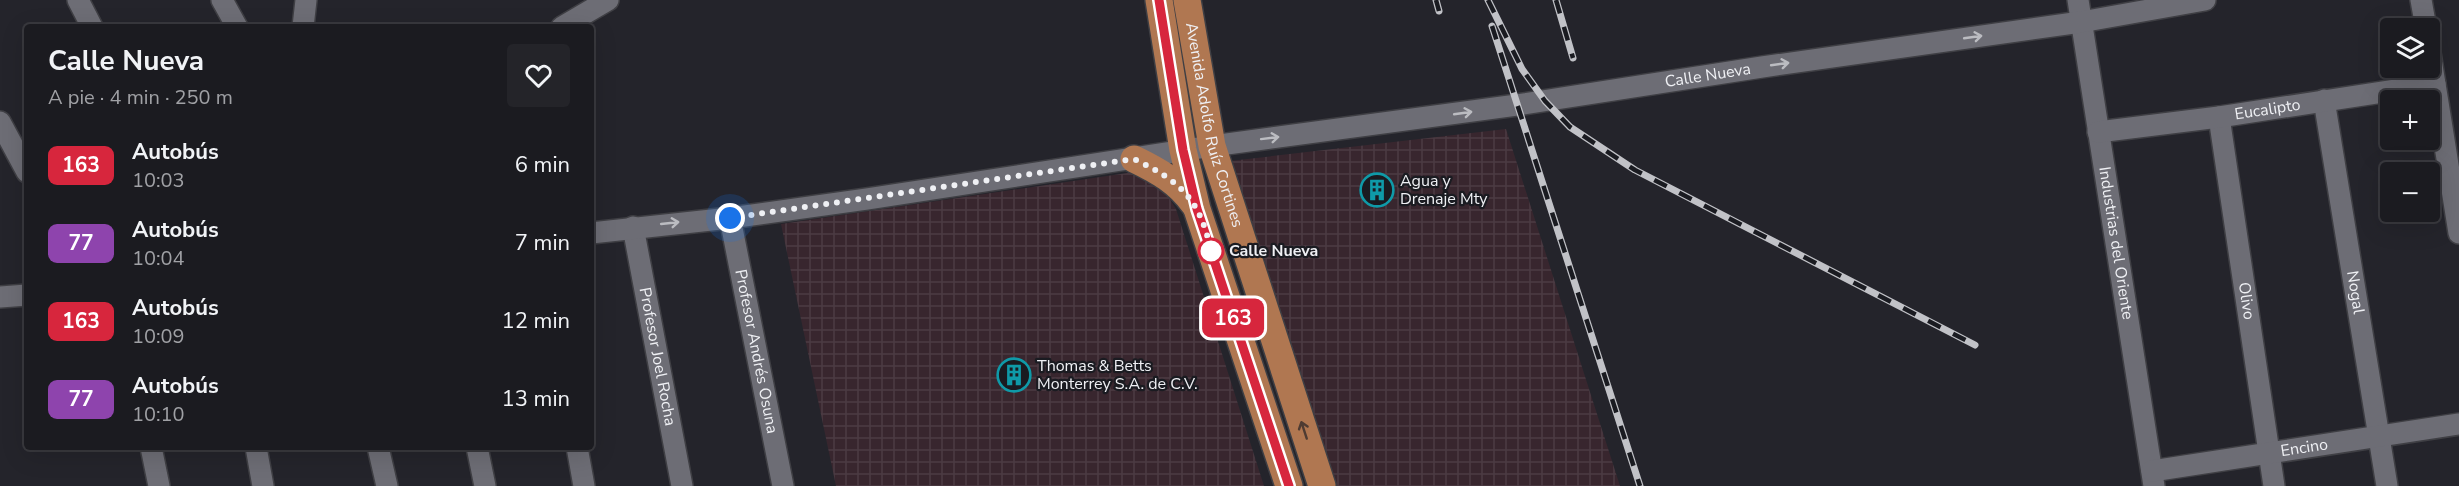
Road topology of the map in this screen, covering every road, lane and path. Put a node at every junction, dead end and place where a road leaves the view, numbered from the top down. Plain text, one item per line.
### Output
1 (78, 0) edge
2 (222, 0) edge
3 (306, 0) edge
4 (608, 0) edge
5 (1159, 0) edge
6 (1187, 0) edge
7 (2078, 0) edge
8 (2205, 0) edge
9 (2421, 0) edge
10 (2169, 3) edge
11 (2424, 18) edge
12 (2081, 22) junction
13 (90, 24) edge
14 (235, 24) edge
15 (303, 24) edge
16 (567, 24) edge
17 (2434, 78) edge
18 (2435, 84) junction
19 (2324, 100) junction
20 (2219, 117) junction
21 (0, 122) edge
22 (2098, 132) junction
23 (1212, 146) junction
24 (1183, 150) junction
25 (1134, 159) junction
26 (24, 166) edge
27 (1197, 209) junction
28 (2457, 209) edge
29 (730, 218) junction
30 (633, 227) junction
31 (594, 233) edge
32 (2459, 233) edge
33 (24, 295) edge
34 (0, 297) edge
35 (2459, 424) edge
36 (2379, 436) junction
37 (152, 450) edge
38 (257, 450) edge
39 (379, 450) edge
40 (478, 450) edge
41 (578, 450) edge
42 (2269, 454) junction
43 (2153, 479) edge
44 (159, 486) edge
45 (263, 486) edge
46 (387, 486) edge
47 (485, 486) edge
48 (584, 486) edge
49 (682, 486) edge
50 (783, 486) edge
51 (1289, 486) edge
52 (1323, 486) edge
53 (2274, 486) edge
54 (2387, 486) edge

1 - 13 street
2 - 14 street
3 - 15 street
4 - 16 street
5 - 24 main road, Avenida Adolfo Ruíz Cortines
6 - 23 main road, Avenida Adolfo Ruíz Cortines
7 - 12 street, Industrias del Oriente
8 - 10 street, Calle Nueva
9 - 11 street
10 - 12 street, Calle Nueva
12 - 22 street, Industrias del Oriente
23 -> 12 street, Calle Nueva
17 - 18 street
18 - 19 street, Eucalipto
18 - 28 street
19 - 20 street, Eucalipto
19 - 36 street, Nogal
20 - 22 street, Eucalipto
20 - 42 street, Olivo
21 - 26 street
22 - 43 street, Industrias del Oriente
23 - 24 street, Calle Nueva
52 -> 23 main road, Avenida Adolfo Ruíz Cortines
24 - 25 street, Calle Nueva
24 - 27 main road, Avenida Adolfo Ruíz Cortines
25 - 27 main road
25 - 29 street, Calle Nueva
27 - 51 main road, Avenida Adolfo Ruíz Cortines
28 - 32 street
30 -> 29 street, Calle Nueva
29 - 50 street, Profesor Andrés Osuna
30 - 31 street, Calle Nueva
30 - 49 street, Profesor Joel Rocha
33 - 34 street
35 - 36 street, Encino
36 - 42 street, Encino
36 - 54 street, Nogal
37 - 44 street
38 - 45 street
39 - 46 street
40 - 47 street
41 - 48 street
42 - 43 street, Encino
42 - 53 street, Olivo

